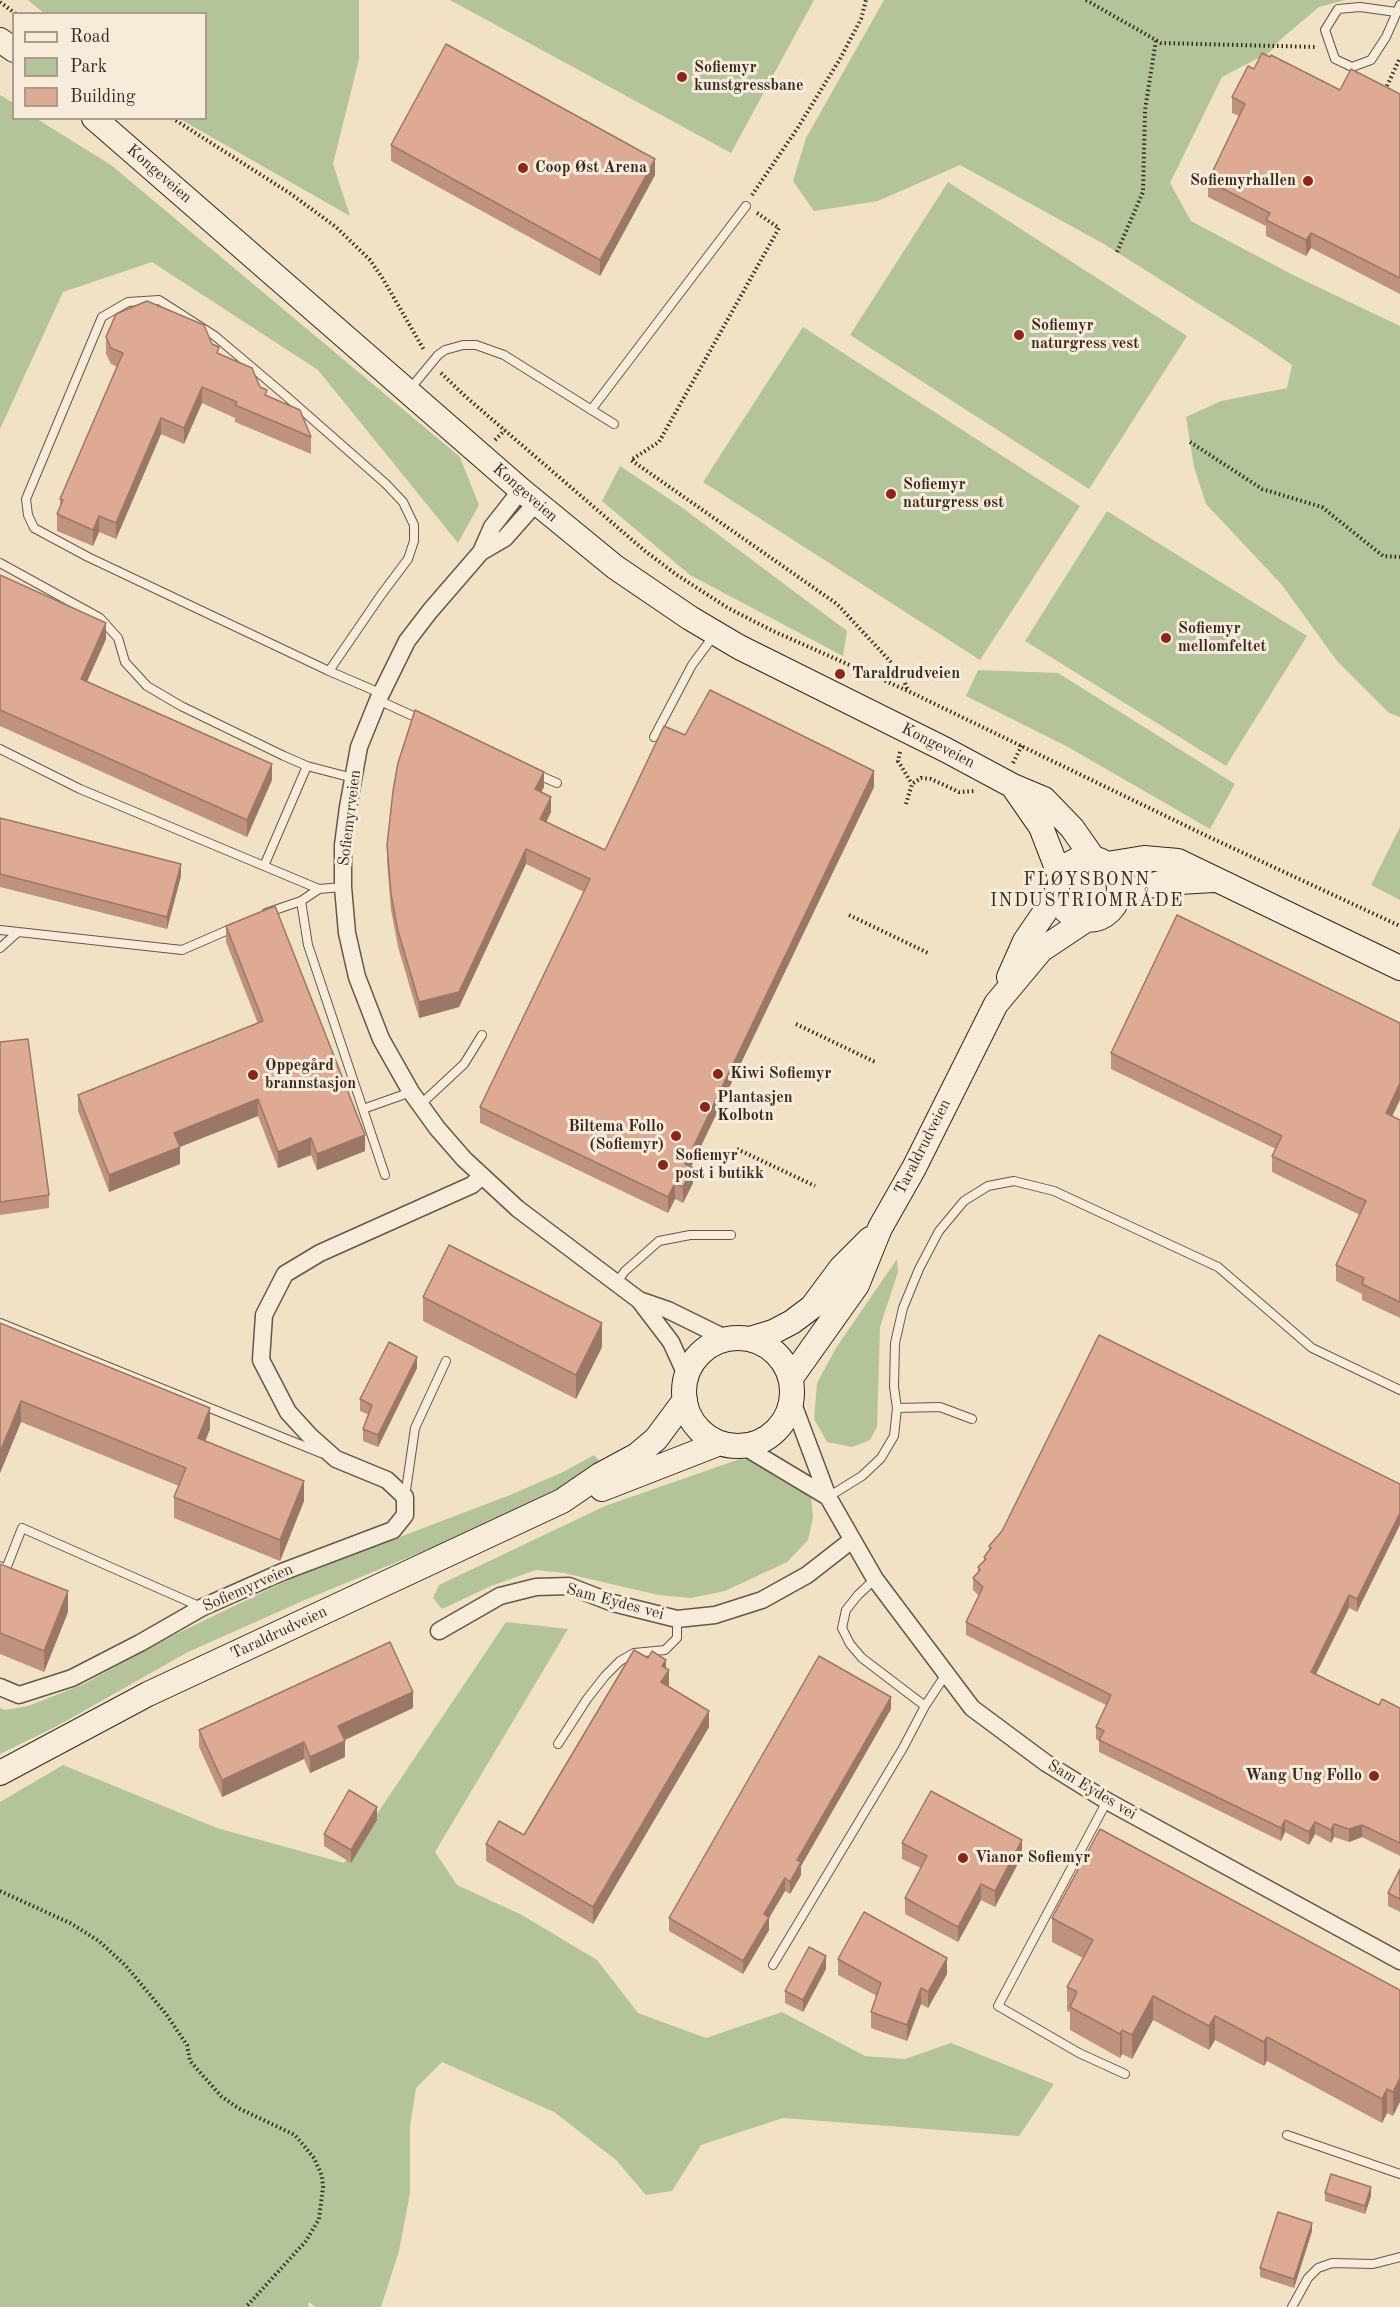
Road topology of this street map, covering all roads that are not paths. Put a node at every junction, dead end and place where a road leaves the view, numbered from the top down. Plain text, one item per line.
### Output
1 (1398, 8) edge
2 (96, 120) edge
3 (746, 206) road end
4 (407, 392) junction
5 (591, 410) junction
6 (614, 424) dead end
7 (529, 496) junction
8 (0, 563) edge
9 (715, 633) junction
10 (329, 671) junction
11 (379, 696) junction
12 (430, 724) edge
13 (654, 737) dead end
14 (0, 749) edge
15 (307, 766) junction
16 (525, 769) edge
17 (353, 778) junction
18 (1011, 778) junction
19 (557, 783) dead end
20 (1100, 861) junction
21 (264, 866) junction
22 (1219, 880) junction
23 (343, 887) junction
24 (1060, 887) junction
25 (318, 889) junction
26 (1119, 894) junction
27 (301, 901) junction
28 (255, 918) edge
29 (1086, 920) junction
30 (244, 923) edge
31 (0, 930) edge
32 (18, 933) junction
33 (0, 948) edge
34 (1400, 968) edge
35 (999, 1001) junction
36 (482, 1035) dead end
37 (415, 1099) junction
38 (363, 1109) junction
39 (385, 1175) dead end
40 (482, 1176) junction
41 (880, 1228) junction
42 (730, 1235) dead end
43 (617, 1282) junction
44 (639, 1300) junction
45 (0, 1323) edge
46 (739, 1339) junction
47 (446, 1361) dead end
48 (686, 1388) junction
49 (791, 1390) junction
50 (1400, 1390) edge
51 (897, 1408) junction
52 (972, 1419) dead end
53 (732, 1444) junction
54 (336, 1459) junction
55 (405, 1497) junction
56 (828, 1497) junction
57 (562, 1501) junction
58 (852, 1540) junction
59 (0, 1566) edge
60 (875, 1580) junction
61 (203, 1607) junction
62 (677, 1619) junction
63 (439, 1631) dead end
64 (946, 1674) junction
65 (0, 1687) edge
66 (925, 1706) junction
67 (558, 1743) dead end
68 (0, 1773) edge
69 (1107, 1801) junction
70 (1400, 1961) edge
71 (773, 1965) dead end
72 (1125, 2074) dead end
73 (1287, 2135) dead end
74 (1400, 2174) edge
75 (1400, 2257) edge
76 (1292, 2307) edge

1 - 1 lane
2 - 4 main road, Kongeveien
3 - 5 lane
4 - 5 lane
4 - 7 main road, Kongeveien
5 - 6 lane
7 - 9 main road, Kongeveien
7 - 11 street, Sofiemyrveien
8 - 15 lane
9 - 13 lane
9 - 18 main road, Kongeveien
10 - 10 lane
10 - 11 lane
11 - 12 lane
11 - 17 street, Sofiemyrveien
14 - 21 lane
15 - 17 lane
15 - 21 lane
16 - 19 lane
17 - 23 street, Sofiemyrveien
18 - 20 main road, Kongeveien
18 - 24 main road, Kongeveien
20 - 22 main road
20 - 24 main road
20 - 26 main road
21 - 25 lane
22 - 26 main road
22 - 34 main road
23 - 25 lane
23 - 37 street, Sofiemyrveien
24 - 29 main road
24 - 35 main road, Taraldrudveien
25 - 27 lane
26 - 29 main road
27 - 28 lane
27 - 38 lane
29 - 35 main road, Taraldrudveien
30 - 32 lane
31 - 32 lane
32 - 33 lane
35 - 41 main road, Taraldrudveien
36 - 37 lane
37 - 38 lane
37 - 40 street, Sofiemyrveien
38 - 39 lane
40 - 43 street, Sofiemyrveien
40 - 54 street
41 - 46 main road, Taraldrudveien
41 - 49 main road, Taraldrudveien
42 - 43 lane
43 - 44 street, Sofiemyrveien
44 - 46 street, Sofiemyrveien
44 - 48 street, Sofiemyrveien
45 - 54 lane
46 - 48 main road
46 - 49 main road
47 - 55 lane
48 - 53 main road
48 - 57 main road, Taraldrudveien
49 - 53 main road
49 - 56 street, Sam Eydes vei
50 - 51 lane
51 - 52 lane
51 - 56 lane
53 - 56 street, Sam Eydes vei
53 - 57 main road, Taraldrudveien
54 - 55 street
55 - 61 street, Sofiemyrveien
56 - 58 street, Sam Eydes vei
57 - 68 main road, Taraldrudveien
58 - 60 street, Sam Eydes vei
58 - 62 street, Sam Eydes vei
59 - 61 lane
60 - 64 street, Sam Eydes vei
60 - 66 lane
61 - 65 street, Sofiemyrveien
62 - 63 street, Sam Eydes vei
62 - 67 lane
64 - 66 lane
64 - 69 street, Sam Eydes vei
66 - 71 lane
69 - 70 street, Sam Eydes vei
69 - 72 lane
73 - 74 lane
75 - 76 lane

